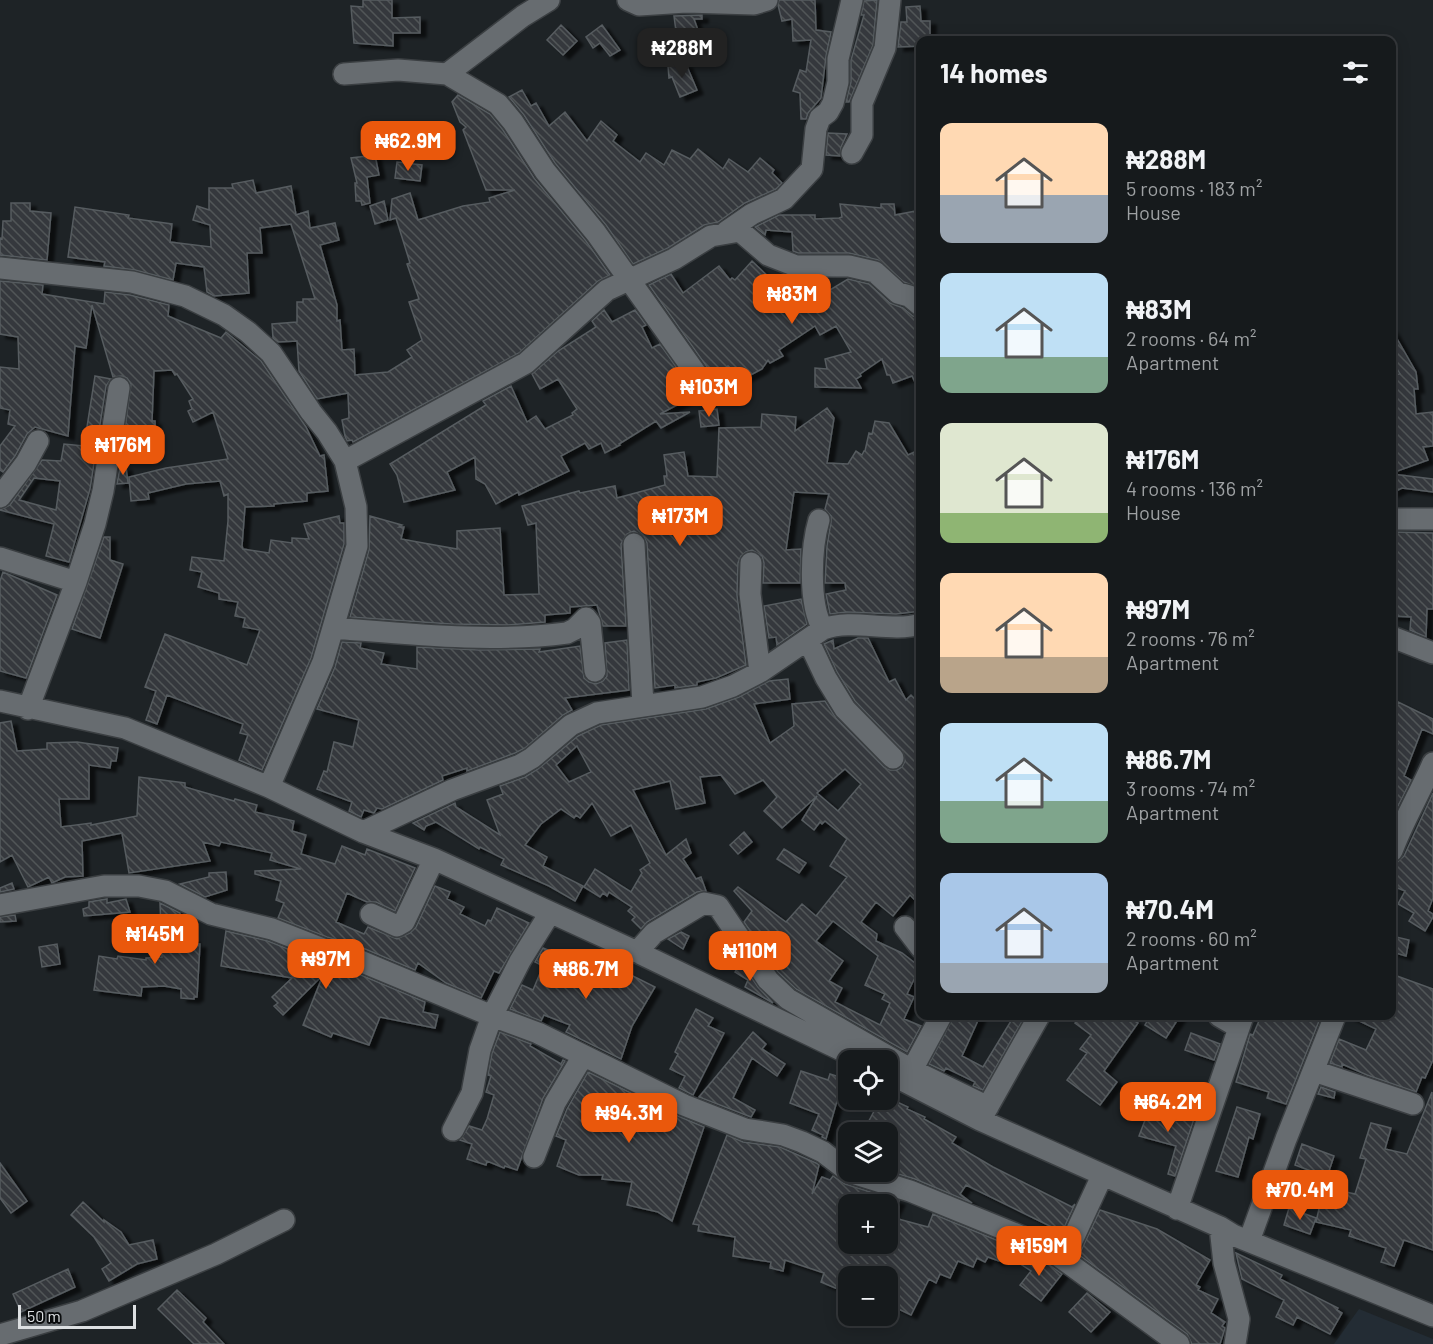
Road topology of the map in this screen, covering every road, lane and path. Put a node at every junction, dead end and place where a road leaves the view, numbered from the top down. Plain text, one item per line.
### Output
1 (549, 0) edge
2 (628, 0) edge
3 (767, 0) edge
4 (852, 0) edge
5 (890, 0) edge
6 (344, 74) dead end
7 (447, 74) junction
8 (852, 153) dead end
9 (726, 232) junction
10 (0, 268) edge
11 (631, 280) junction
12 (916, 302) edge
13 (119, 388) dead end
14 (707, 389) dead end
15 (38, 441) dead end
16 (345, 460) junction
17 (0, 497) edge
18 (1396, 519) edge
19 (1433, 519) edge
20 (819, 520) dead end
21 (634, 544) dead end
22 (0, 558) edge
23 (751, 563) dead end
24 (76, 582) junction
25 (916, 625) edge
26 (333, 628) junction
27 (815, 634) junction
28 (1396, 639) edge
29 (1433, 653) edge
30 (595, 671) dead end
31 (760, 672) junction
32 (0, 701) edge
33 (643, 705) junction
34 (28, 709) junction
35 (893, 758) dead end
36 (1433, 763) edge
37 (269, 787) junction
38 (363, 832) junction
39 (1396, 840) edge
40 (434, 859) junction
41 (0, 905) edge
42 (550, 913) junction
43 (371, 914) dead end
44 (905, 927) dead end
45 (916, 941) edge
46 (636, 952) junction
47 (492, 1016) junction
48 (938, 1020) edge
49 (1037, 1020) edge
50 (1333, 1020) edge
51 (1240, 1021) edge
52 (841, 1050) edge
53 (580, 1054) junction
54 (1314, 1071) junction
55 (902, 1075) edge
56 (1413, 1104) dead end
57 (984, 1114) junction
58 (453, 1130) dead end
59 (534, 1157) dead end
60 (1102, 1176) junction
61 (1177, 1209) junction
62 (284, 1220) dead end
63 (1220, 1227) junction
64 (1249, 1241) junction
65 (1064, 1258) junction
66 (1433, 1316) edge
67 (0, 1335) edge
68 (1179, 1344) edge
69 (1235, 1344) edge

1 - 7 street
2 - 3 street
4 - 9 street
5 - 8 street
6 - 7 street
7 - 11 street
9 - 11 street
9 - 12 street
10 - 16 street
11 - 14 street
11 - 16 street
13 - 24 street
15 - 17 street
16 - 26 street
18 - 19 street
20 - 27 street
21 - 33 street
22 - 24 street
23 - 31 street
24 - 34 street
25 - 27 street
26 - 30 street
26 - 37 street
27 - 31 street
27 - 35 street
28 - 29 street
31 - 33 street
32 - 34 street
33 - 38 street
34 - 37 street
36 - 39 street
37 - 38 street
38 - 40 street
40 - 42 street
40 - 43 street
41 - 47 street
42 - 46 street
42 - 47 street
44 - 45 street
46 - 52 street
46 - 55 street
47 - 53 street
47 - 58 street
48 - 55 street
49 - 57 street
50 - 54 street
51 - 61 street
53 - 59 street
53 - 65 street
54 - 56 street
54 - 64 street
55 - 57 street
57 - 60 street
60 - 61 street
60 - 65 street
61 - 63 street
62 - 67 street
63 - 64 street
63 - 69 street
64 - 66 street
65 - 68 street

